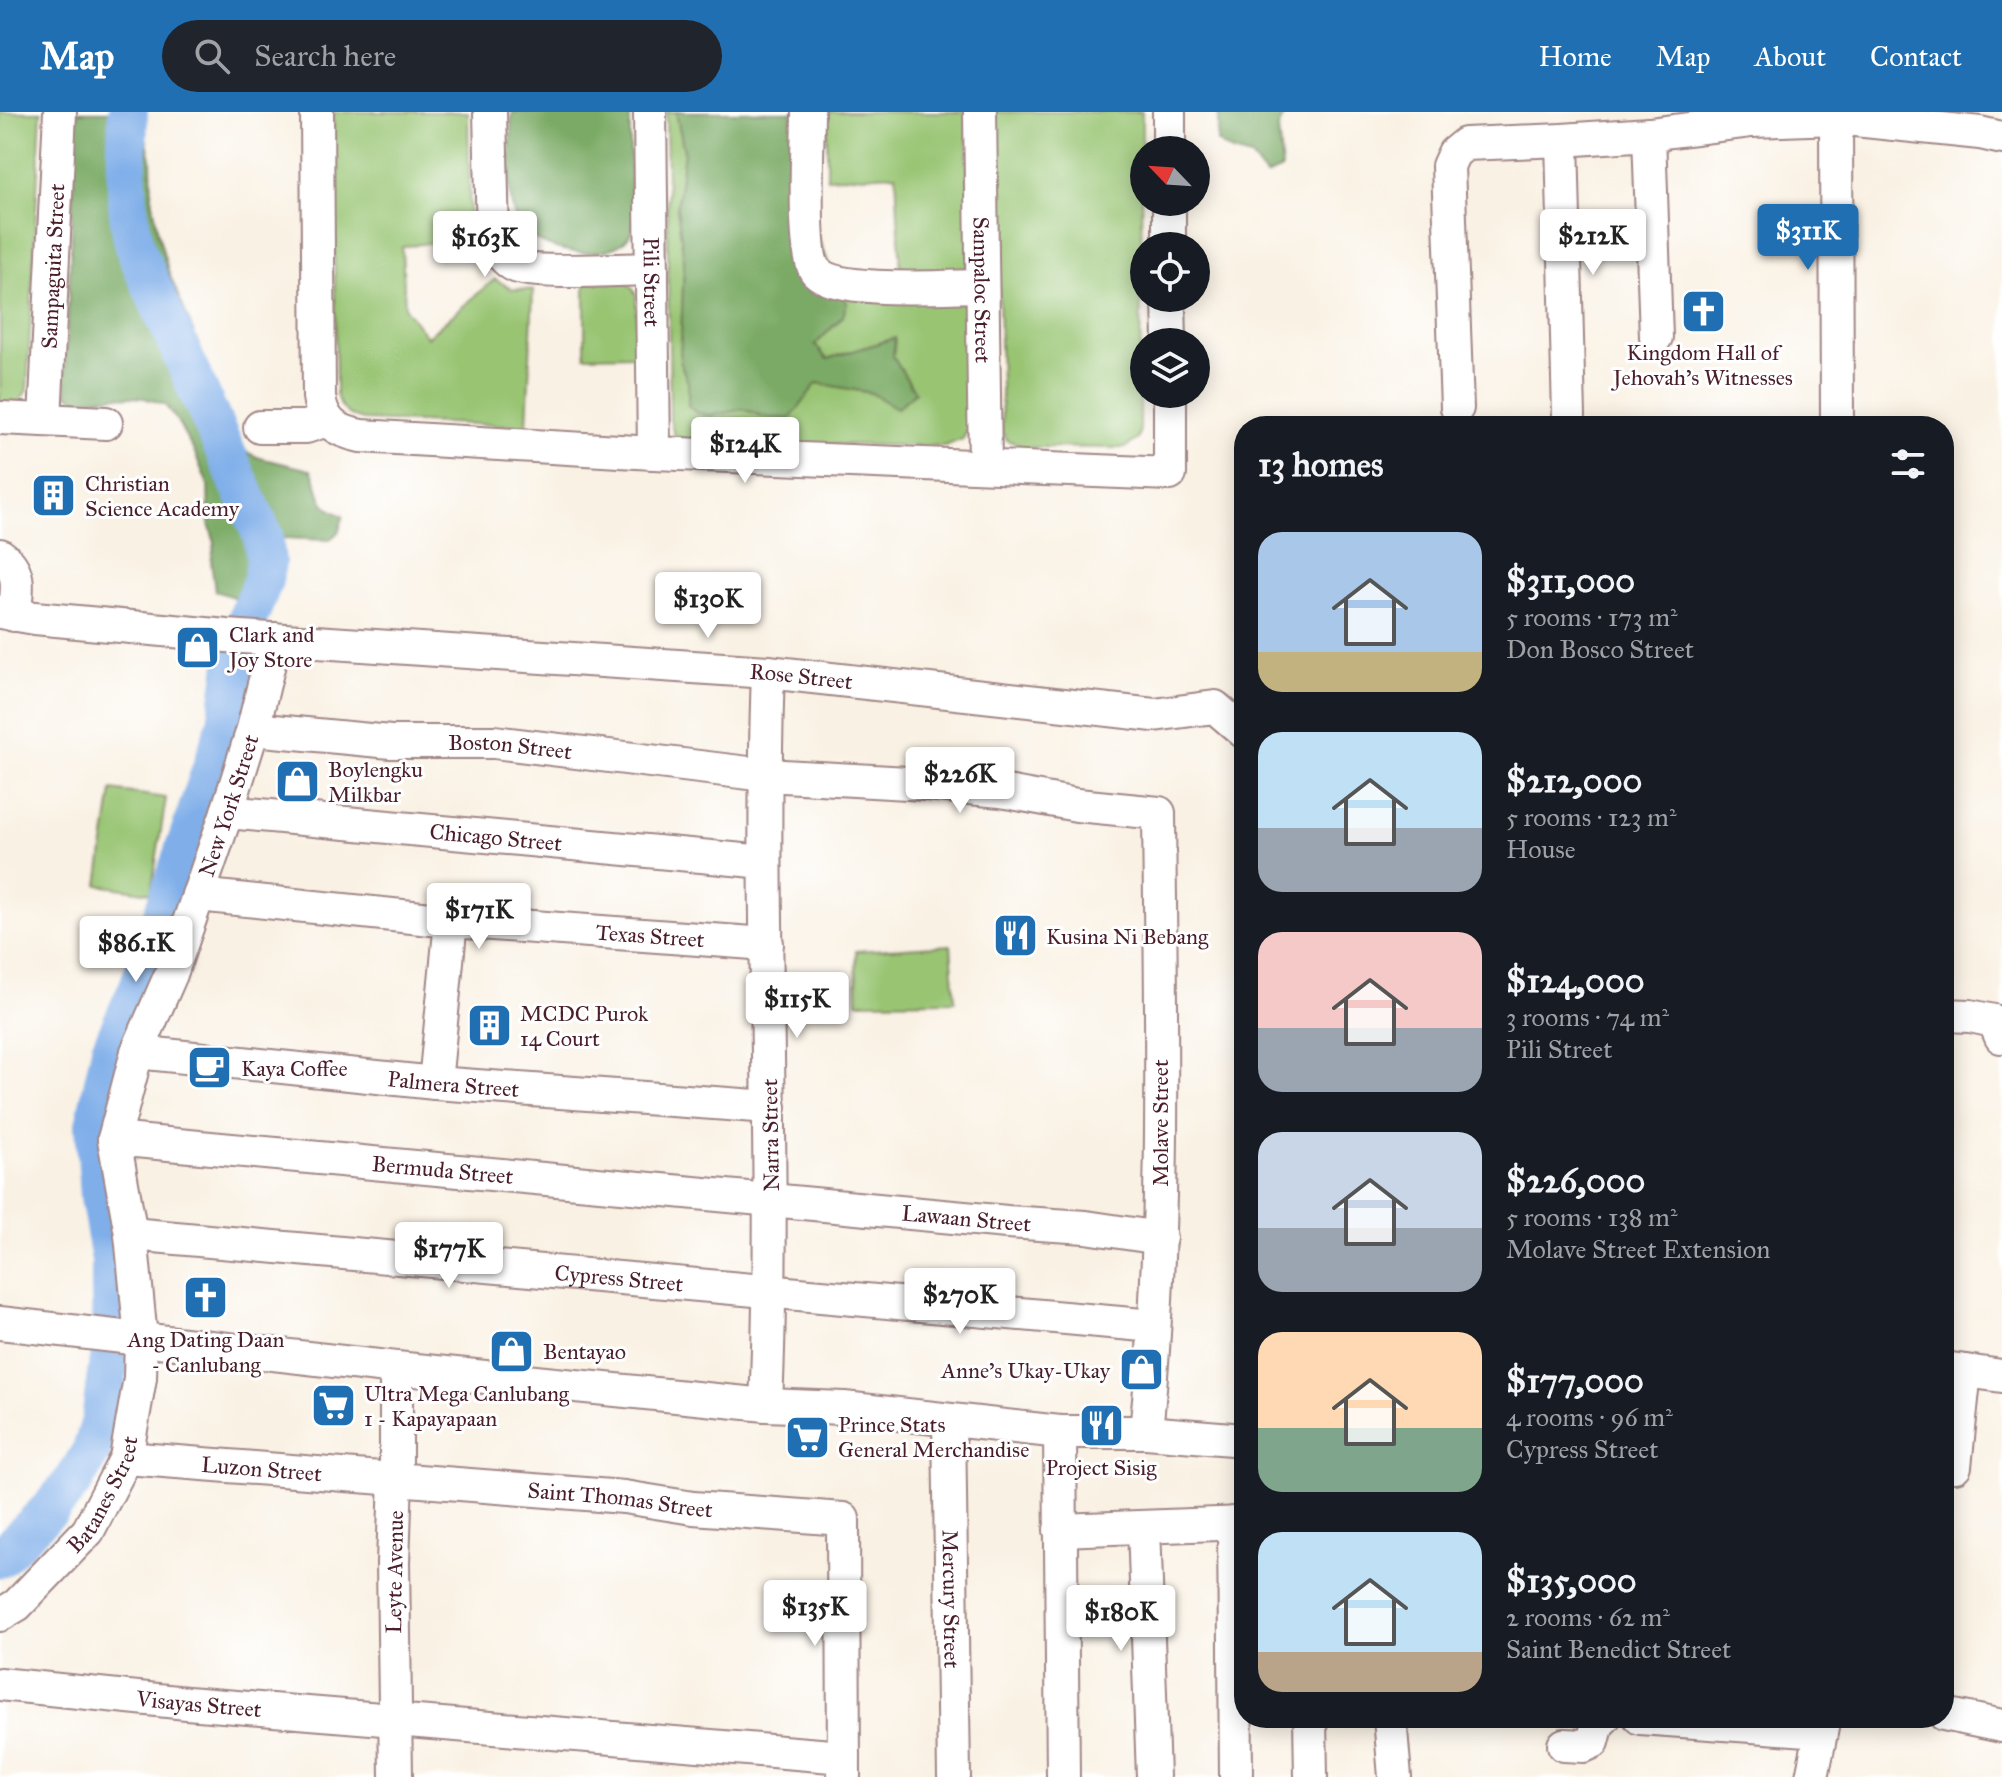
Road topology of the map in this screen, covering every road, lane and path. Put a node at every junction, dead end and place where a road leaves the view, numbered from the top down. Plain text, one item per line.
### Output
1 (60, 112) edge
2 (317, 112) edge
3 (490, 112) edge
4 (650, 112) edge
5 (808, 112) edge
6 (980, 112) edge
7 (1169, 112) edge
8 (1836, 115) edge
9 (1649, 134) junction
10 (1169, 136) edge
11 (2002, 138) edge
12 (1562, 140) junction
13 (652, 269) junction
14 (982, 286) junction
15 (1656, 337) dead end
16 (1170, 408) edge
17 (1457, 408) dead end
18 (1569, 416) dead end
19 (1837, 416) edge
20 (0, 418) edge
21 (45, 420) junction
22 (327, 420) junction
23 (106, 423) dead end
24 (260, 427) dead end
25 (654, 453) junction
26 (985, 466) junction
27 (0, 555) edge
28 (7, 614) edge
29 (252, 637) junction
30 (768, 672) junction
31 (1234, 723) edge
32 (253, 729) junction
33 (765, 775) junction
34 (227, 812) junction
35 (1159, 813) joint
36 (765, 862) junction
37 (198, 895) junction
38 (451, 921) junction
39 (767, 944) junction
40 (1954, 1015) edge
41 (2001, 1037) edge
42 (137, 1052) junction
43 (435, 1083) junction
44 (770, 1107) junction
45 (114, 1139) junction
46 (771, 1200) junction
47 (131, 1234) junction
48 (1160, 1238) junction
49 (771, 1291) junction
50 (0, 1323) edge
51 (1154, 1326) junction
52 (121, 1337) junction
53 (396, 1368) junction
54 (1954, 1370) edge
55 (2002, 1376) edge
56 (766, 1405) junction
57 (949, 1421) junction
58 (1060, 1432) junction
59 (1146, 1432) junction
60 (1234, 1439) edge
61 (126, 1458) junction
62 (1955, 1466) dead end
63 (396, 1478) junction
64 (1234, 1523) edge
65 (1144, 1527) junction
66 (1060, 1530) junction
67 (0, 1615) edge
68 (0, 1684) edge
69 (1954, 1716) edge
70 (397, 1718) junction
71 (2002, 1726) edge
72 (1237, 1728) edge
73 (1310, 1728) edge
74 (1391, 1728) edge
75 (1597, 1728) edge
76 (1822, 1728) edge
77 (1564, 1745) dead end
78 (844, 1767) edge
79 (396, 1777) edge
80 (954, 1777) edge
81 (1063, 1777) edge
82 (1153, 1777) edge
83 (1236, 1777) edge
84 (1311, 1777) edge
85 (1395, 1777) edge
86 (1812, 1777) edge

1 - 21 street, Sampaguita Street
2 - 22 street
3 - 13 street
4 - 13 street, Pili Street
5 - 14 street
6 - 14 street, Sampaloc Street
7 - 10 street
8 - 9 street
8 - 11 street
8 - 19 street
9 - 12 street
9 - 15 street
12 - 17 street
12 - 18 street
13 - 25 street, Pili Street
14 - 26 street, Sampaloc Street
16 - 26 street
20 - 21 street
21 - 23 street
22 - 24 street
22 - 25 street
25 - 26 street
27 - 28 street
28 - 29 street, Rose Street
29 - 30 street, Rose Street
29 - 32 street, New York Street
30 - 31 street, Rose Street
30 - 33 street, Narra Street
32 - 33 street, Boston Street
32 - 34 street, New York Street
33 - 35 street, Boston Street
33 - 36 street, Narra Street
34 - 36 street, Chicago Street
34 - 37 street, New York Street
35 - 48 street, Molave Street
36 - 39 street, Narra Street
37 - 38 street, Texas Street
37 - 42 street, New York Street
38 - 39 street, Texas Street
38 - 43 street
39 - 44 street, Narra Street
40 - 41 street
42 - 43 street, Palmera Street
42 - 45 street, New York Street
43 - 44 street, Palmera Street
44 - 46 street, Narra Street
45 - 46 street, Bermuda Street
45 - 47 street, New York Street
46 - 48 street, Lawaan Street
46 - 49 street, Narra Street
47 - 49 street, Cypress Street
47 - 52 street, New York Street
48 - 51 street, Molave Street
49 - 51 street, Cypress Street
49 - 56 street, Narra Street
50 - 52 street
51 - 59 street, Molave Street
52 - 53 street
52 - 61 street, Batanes Street
53 - 56 street
53 - 63 street, Leyte Avenue
54 - 55 street
54 - 62 street
56 - 57 street
57 - 58 street
57 - 80 street, Mercury Street
58 - 59 street
58 - 66 street
59 - 60 street
61 - 63 street, Luzon Street
61 - 67 street, Batanes Street
63 - 70 street, Leyte Avenue
63 - 78 street, Saint Thomas Street
64 - 65 street
65 - 66 street
65 - 82 street
66 - 81 street
68 - 70 street, Visayas Street
69 - 71 street
70 - 78 street, Visayas Street
70 - 79 street, Leyte Avenue
72 - 83 street
73 - 84 street
74 - 85 street
75 - 77 street
76 - 86 street

